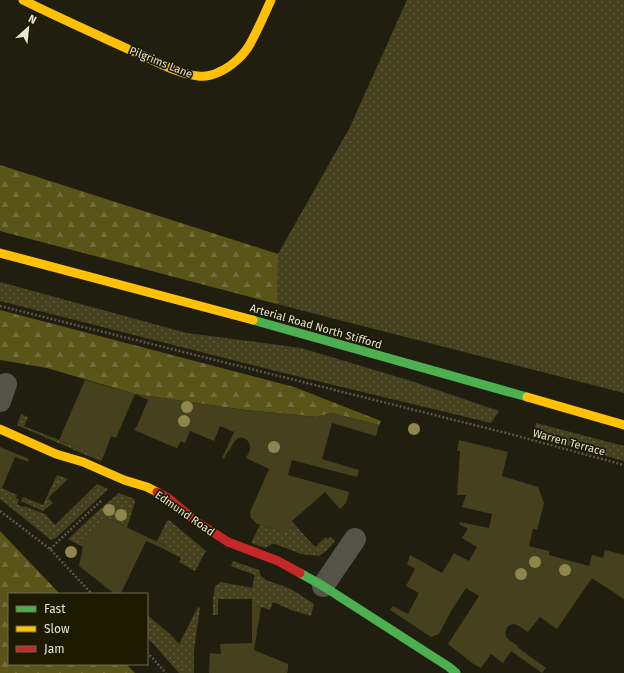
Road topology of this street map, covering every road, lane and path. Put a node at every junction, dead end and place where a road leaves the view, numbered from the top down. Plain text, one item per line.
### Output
1 (23, 0) edge
2 (53, 0) edge
3 (271, 0) edge
4 (64, 21) junction
5 (0, 253) edge
6 (0, 306) edge
7 (624, 425) edge
8 (0, 429) edge
9 (624, 465) edge
10 (105, 497) dead end
11 (0, 511) edge
12 (355, 539) dead end
13 (50, 549) junction
14 (323, 586) junction
15 (91, 593) edge
16 (148, 653) edge
17 (166, 673) edge
18 (456, 673) edge

1 - 4 street, Pilgrims Lane
2 - 4 street
3 - 4 street, Pilgrims Lane
5 - 7 street, Arterial Road North Stifford
6 - 9 path, Warren Terrace
8 - 14 street, Edmund Road
10 - 13 path
11 - 13 path
12 - 14 street
13 - 15 path
14 - 18 street, Edmund Road
16 - 17 path

